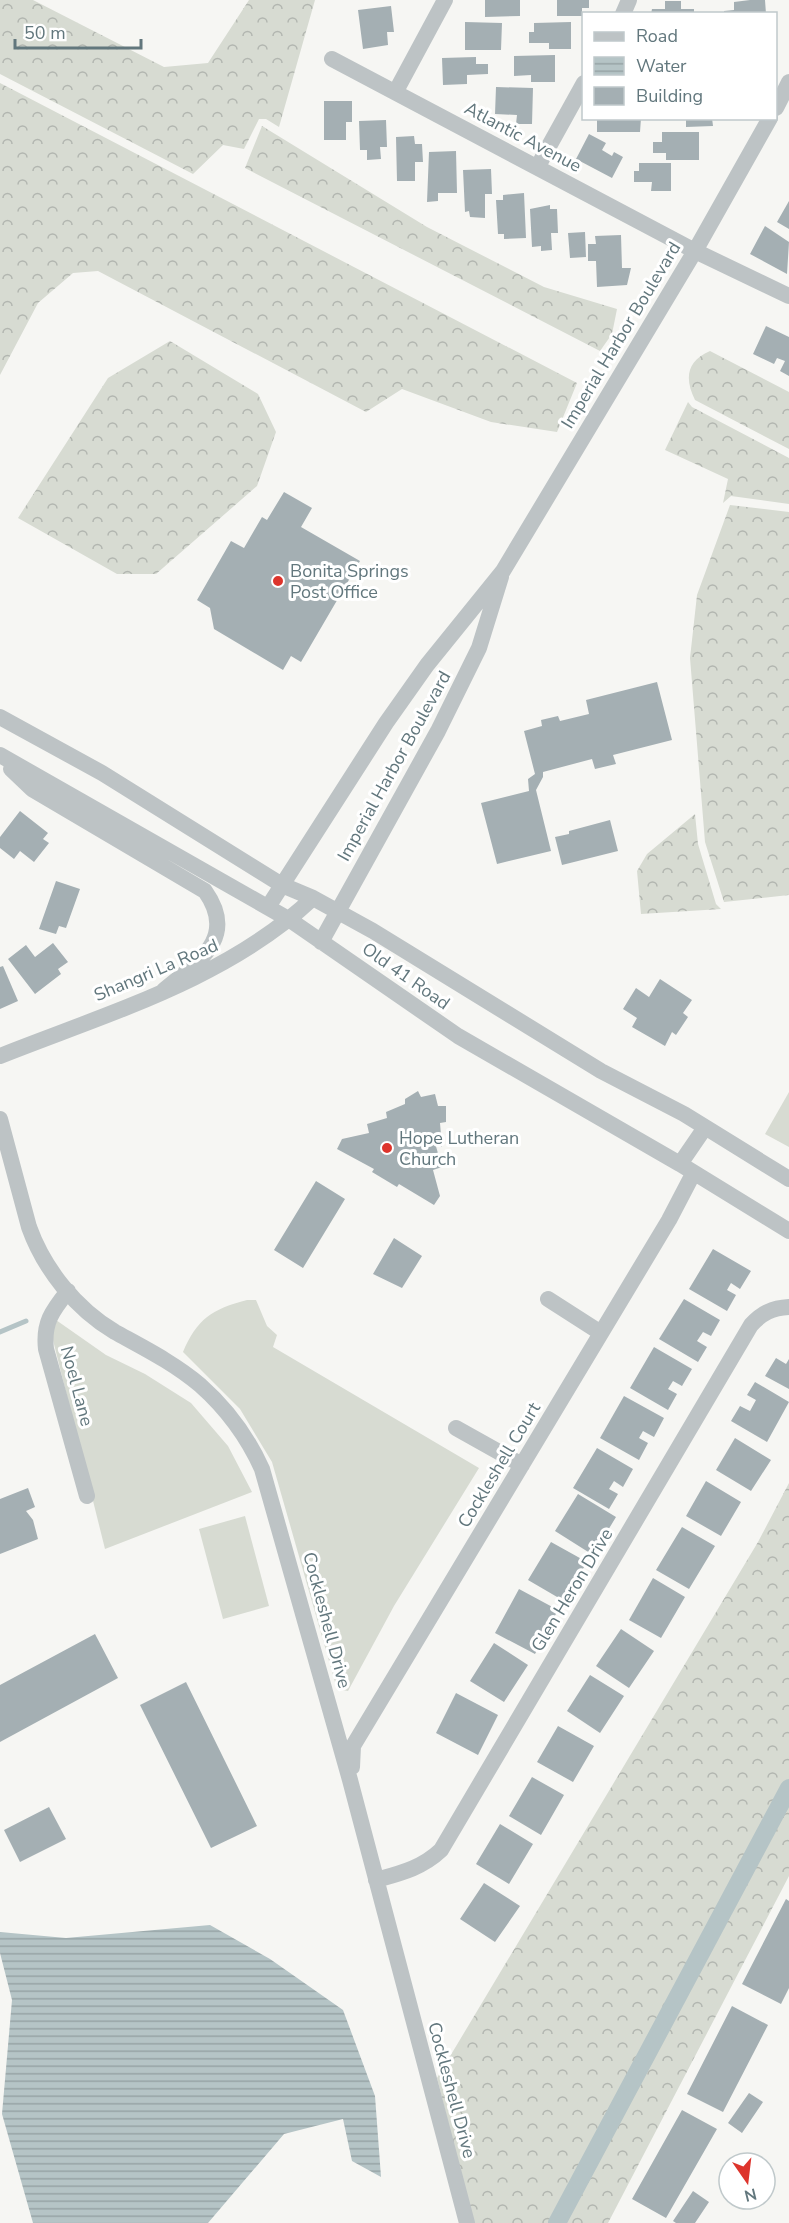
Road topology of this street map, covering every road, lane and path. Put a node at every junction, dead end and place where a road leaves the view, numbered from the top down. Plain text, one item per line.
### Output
1 (445, 0) edge
2 (332, 59) dead end
3 (789, 82) edge
4 (582, 87) edge
5 (396, 91) junction
6 (777, 106) edge
7 (769, 120) edge
8 (538, 166) junction
9 (695, 250) junction
10 (789, 296) edge
11 (503, 570) junction
12 (0, 717) edge
13 (0, 757) edge
14 (282, 885) junction
15 (313, 898) junction
16 (268, 907) junction
17 (339, 912) junction
18 (290, 920) junction
19 (321, 942) junction
20 (162, 991) junction
21 (0, 1056) edge
22 (0, 1119) edge
23 (704, 1129) junction
24 (687, 1169) junction
25 (789, 1179) edge
26 (789, 1231) edge
27 (68, 1291) junction
28 (548, 1299) dead end
29 (789, 1307) edge
30 (601, 1333) junction
31 (456, 1428) dead end
32 (522, 1466) junction
33 (87, 1496) dead end
34 (350, 1780) junction
35 (376, 1880) junction
36 (467, 2223) edge

1 - 5 street
2 - 5 street, Atlantic Avenue
3 - 6 street
4 - 8 street
5 - 8 street, Atlantic Avenue
7 - 9 street, Imperial Harbor Boulevard
8 - 9 street, Atlantic Avenue
9 - 10 street, Atlantic Avenue
9 - 11 street, Imperial Harbor Boulevard
11 - 14 street, Imperial Harbor Boulevard
11 - 17 street, Imperial Harbor Boulevard
12 - 14 street, Old 41 Road
13 - 16 street, Old 41 Road
13 - 20 street
14 - 15 street, Old 41 Road
14 - 16 street, Imperial Harbor Boulevard
15 - 17 street, Old 41 Road
15 - 18 street, Shangri La Road
16 - 18 street, Old 41 Road
17 - 19 street, Imperial Harbor Boulevard
17 - 23 street, Old 41 Road
18 - 19 street, Old 41 Road
18 - 20 street, Shangri La Road
19 - 24 street, Old 41 Road
20 - 21 street, Shangri La Road
22 - 27 street, Cockleshell Drive
23 - 24 street, Cockleshell Court
23 - 25 street, Old 41 Road
24 - 26 street, Old 41 Road
24 - 30 street, Cockleshell Court
27 - 33 street, Noel Lane
27 - 34 street, Cockleshell Drive
28 - 30 street
29 - 35 street, Glen Heron Drive
30 - 32 street, Cockleshell Court
31 - 32 street
32 - 34 street, Cockleshell Court
34 - 35 street, Cockleshell Drive
35 - 36 street, Cockleshell Drive

